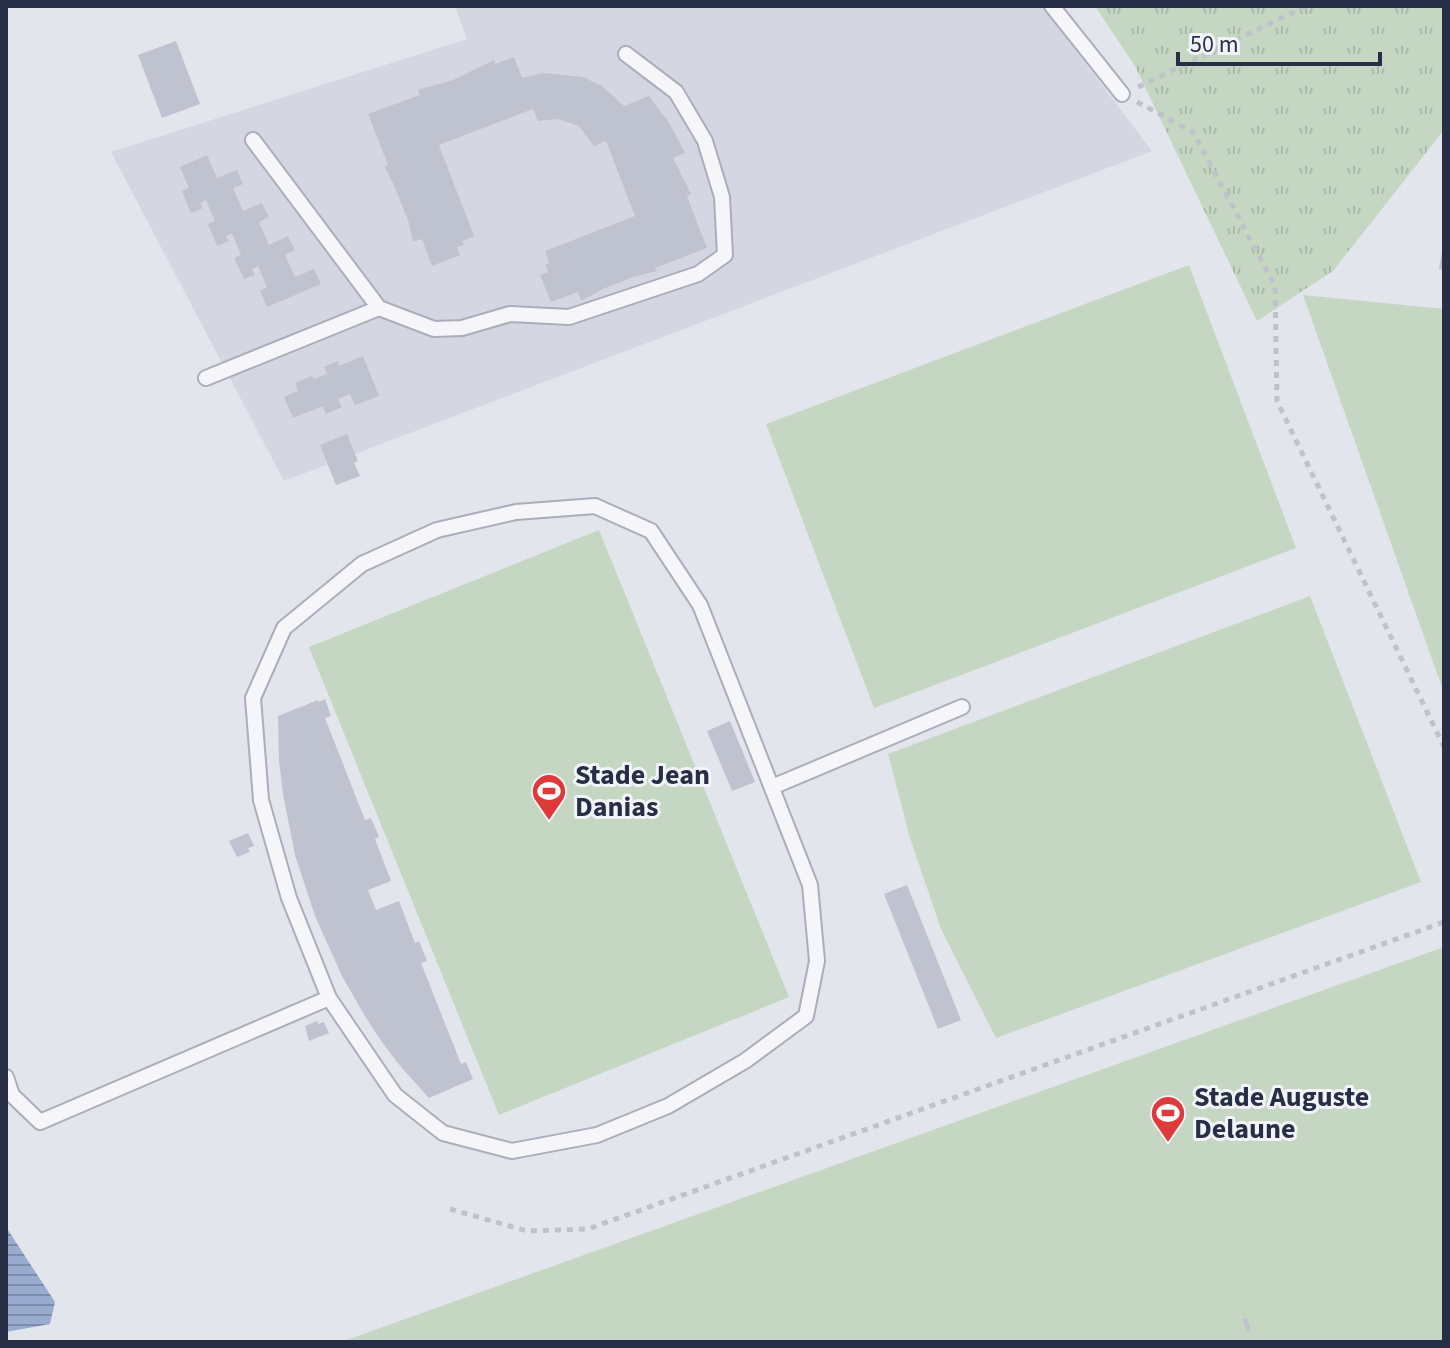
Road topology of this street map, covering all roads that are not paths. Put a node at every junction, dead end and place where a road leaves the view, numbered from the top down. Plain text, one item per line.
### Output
1 (1052, 6) edge
2 (626, 54) dead end
3 (1122, 94) road end
4 (253, 140) dead end
5 (379, 308) junction
6 (206, 378) dead end
7 (962, 707) dead end
8 (772, 787) junction
9 (329, 998) junction
10 (6, 1077) edge

1 - 3 lane
2 - 5 lane
4 - 5 lane
5 - 6 lane
7 - 8 lane
8 - 9 lane
8 - 9 lane
9 - 10 lane

